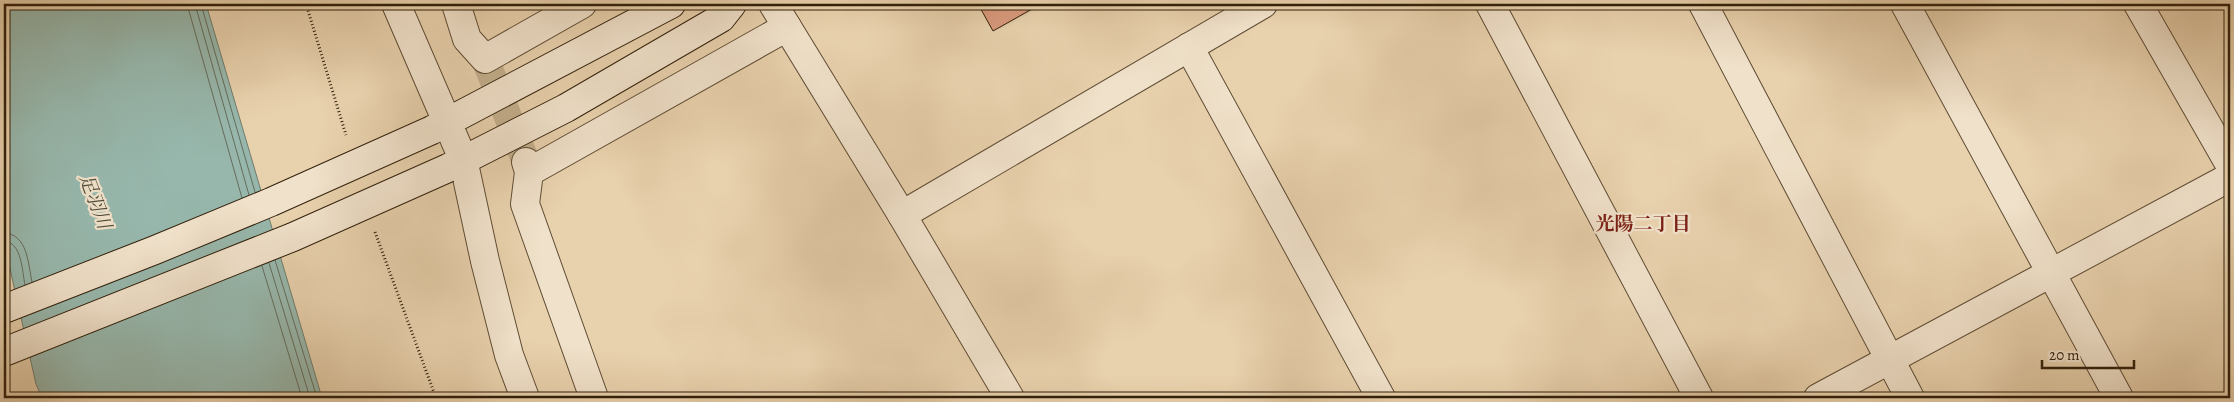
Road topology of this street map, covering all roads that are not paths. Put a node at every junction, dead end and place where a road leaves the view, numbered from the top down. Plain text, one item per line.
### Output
1 (396, 4) edge
2 (456, 4) edge
3 (582, 4) edge
4 (671, 4) edge
5 (732, 4) edge
6 (773, 4) edge
7 (1263, 4) edge
8 (1490, 4) edge
9 (1702, 4) edge
10 (1905, 4) edge
11 (2138, 4) edge
12 (787, 27) junction
13 (1189, 47) junction
14 (440, 127) junction
15 (456, 164) junction
16 (2230, 165) edge
17 (2230, 177) edge
18 (902, 215) junction
19 (2051, 273) junction
20 (4, 309) edge
21 (4, 352) edge
22 (1890, 360) junction
23 (525, 398) edge
24 (594, 398) edge
25 (1010, 398) edge
26 (1380, 398) edge
27 (1699, 398) edge
28 (1818, 398) edge
29 (1910, 398) edge
30 (2119, 398) edge

1 - 14 street
2 - 3 street
4 - 14 street
5 - 15 street
6 - 12 street
7 - 13 street
8 - 27 street
9 - 22 street
10 - 19 street
11 - 16 street
12 - 18 street
12 - 24 street
13 - 18 street
13 - 26 street
14 - 15 street
14 - 20 street, bridge
15 - 21 street, bridge
15 - 23 street
17 - 19 street
18 - 25 street
19 - 22 street
19 - 30 street
22 - 28 street
22 - 29 street

